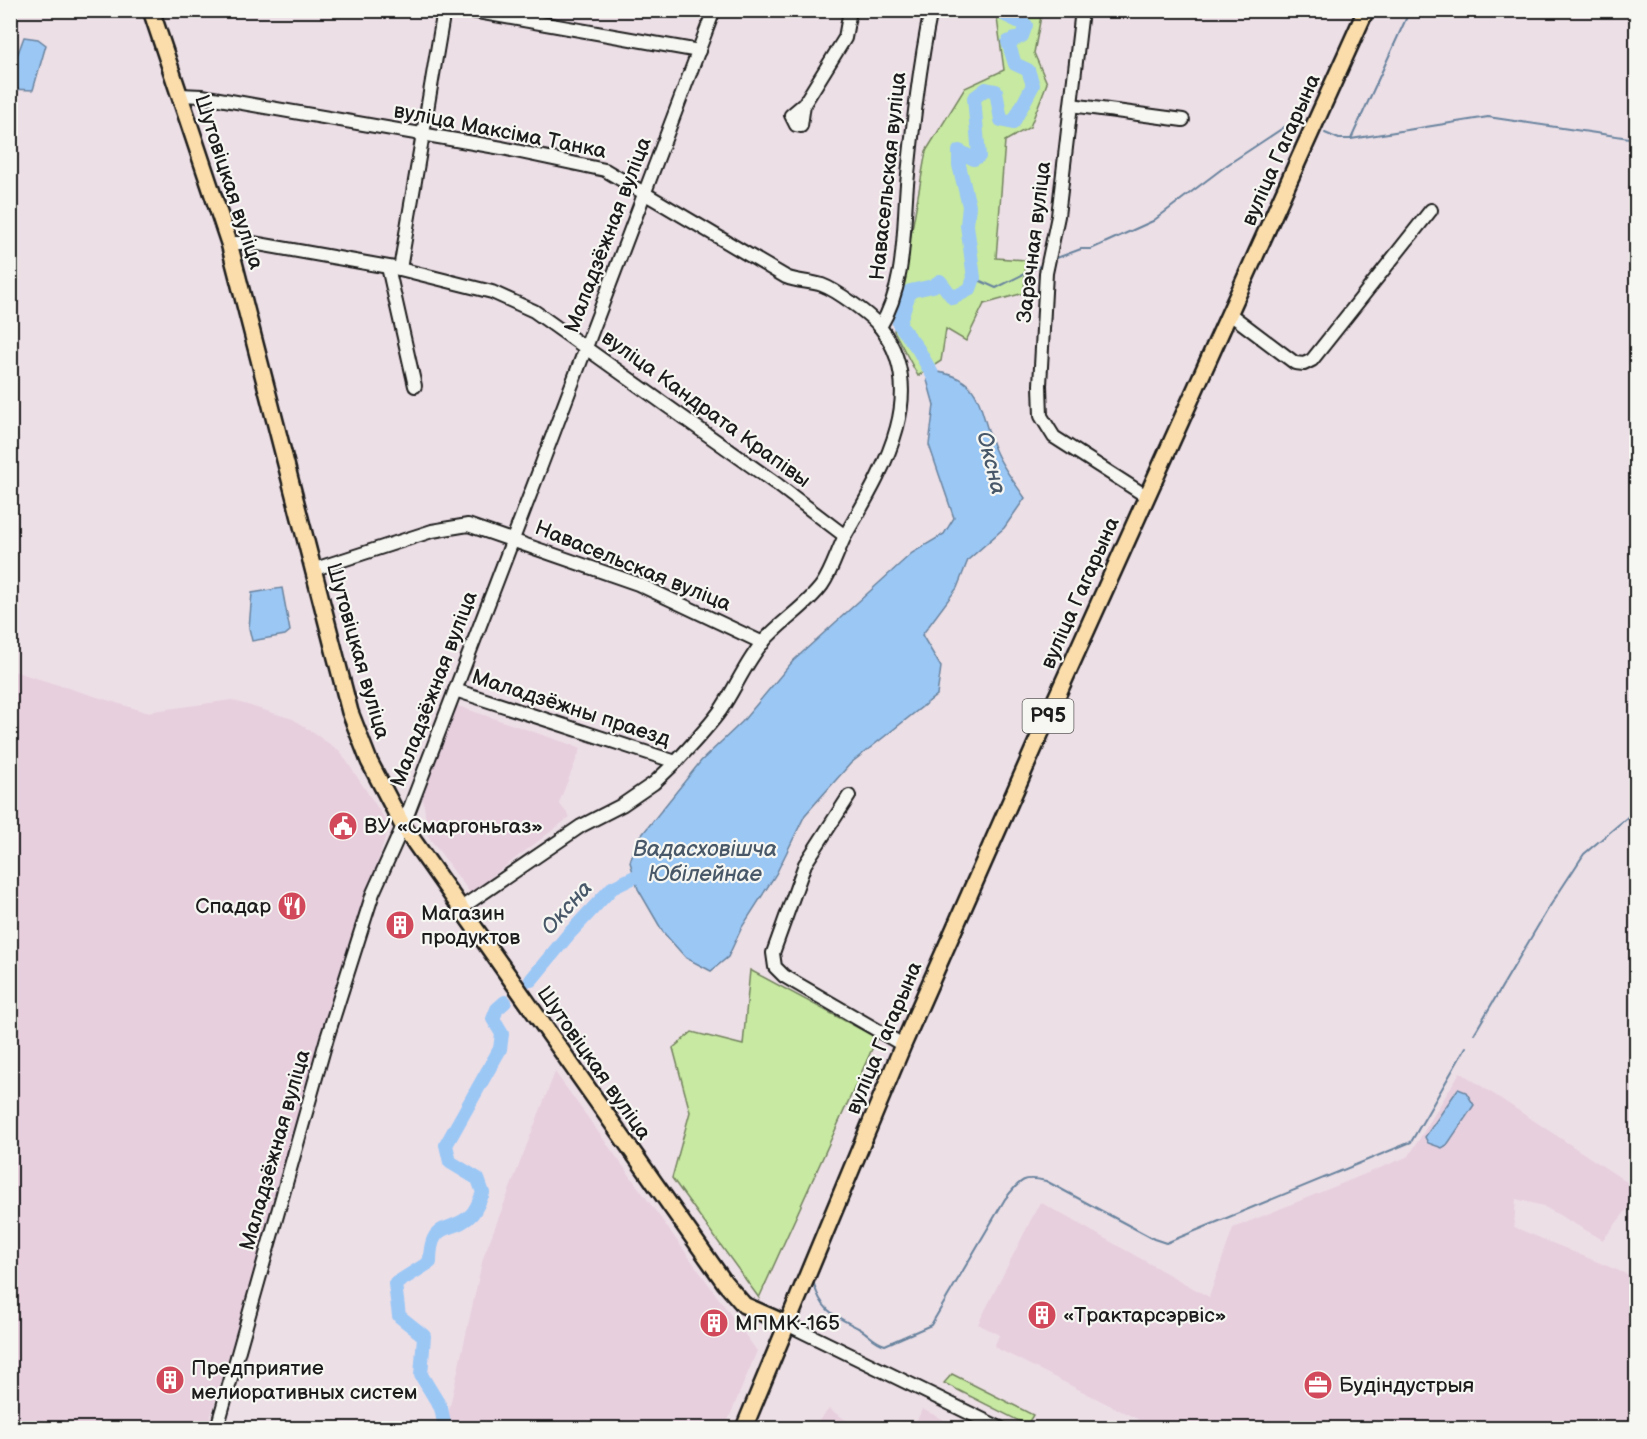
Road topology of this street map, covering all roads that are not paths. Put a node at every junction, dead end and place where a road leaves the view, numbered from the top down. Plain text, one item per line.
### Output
1 (151, 10) edge
2 (444, 10) edge
3 (466, 10) edge
4 (714, 10) edge
5 (850, 10) edge
6 (931, 10) edge
7 (1083, 10) edge
8 (1366, 10) edge
9 (699, 51) junction
10 (180, 95) junction
11 (804, 104) dead end
12 (1071, 105) junction
13 (1184, 120) dead end
14 (424, 134) junction
15 (647, 194) junction
16 (1431, 210) dead end
17 (229, 243) junction
18 (394, 268) junction
19 (1230, 315) junction
20 (880, 327) junction
21 (586, 346) junction
22 (415, 386) dead end
23 (1146, 496) junction
24 (845, 536) junction
25 (513, 539) junction
26 (312, 570) junction
27 (763, 643) junction
28 (455, 690) junction
29 (676, 762) junction
30 (849, 796) dead end
31 (403, 825) junction
32 (461, 908) junction
33 (903, 1045) junction
34 (787, 1324) junction
35 (218, 1428) edge
36 (744, 1428) edge
37 (1000, 1428) edge

1 - 10 main road, Шутовіцкая вуліца
2 - 14 street
3 - 9 street
4 - 9 street, Маладзёжная вуліца
5 - 11 street
6 - 20 street, Навасельская вуліца
7 - 12 street, Зарэчная вуліца
8 - 19 main road, вуліца Гагарына / Р95
9 - 15 street, Маладзёжная вуліца
10 - 14 street, вуліца Максіма Танка
10 - 17 main road, Шутовіцкая вуліца
12 - 13 street
12 - 23 street, Зарэчная вуліца
14 - 15 street, вуліца Максіма Танка
14 - 18 street
15 - 20 street, вуліца Максіма Танка
15 - 21 street, Маладзёжная вуліца
16 - 19 street
17 - 18 street, вуліца Кандрата Крапівы
17 - 26 main road, Шутовіцкая вуліца
18 - 21 street, вуліца Кандрата Крапівы
18 - 22 street
19 - 23 main road, вуліца Гагарына / Р95
20 - 24 street
21 - 24 street, вуліца Кандрата Крапівы
21 - 25 street, Маладзёжная вуліца
23 - 33 main road, вуліца Гагарына / Р95
24 - 27 street
25 - 26 street, Навасельская вуліца
25 - 27 street, Навасельская вуліца
25 - 28 street, Маладзёжная вуліца
26 - 31 main road, Шутовіцкая вуліца
27 - 29 street, Маладзёжны праезд
28 - 29 street, Маладзёжны праезд
28 - 31 street, Маладзёжная вуліца
29 - 32 street, Маладзёжны праезд
30 - 33 street
31 - 32 main road, Шутовіцкая вуліца
31 - 35 street, Маладзёжная вуліца
32 - 34 main road, Шутовіцкая вуліца
33 - 34 main road, вуліца Гагарына / Р95
34 - 36 main road, вуліца Гагарына / Р95
34 - 37 street

